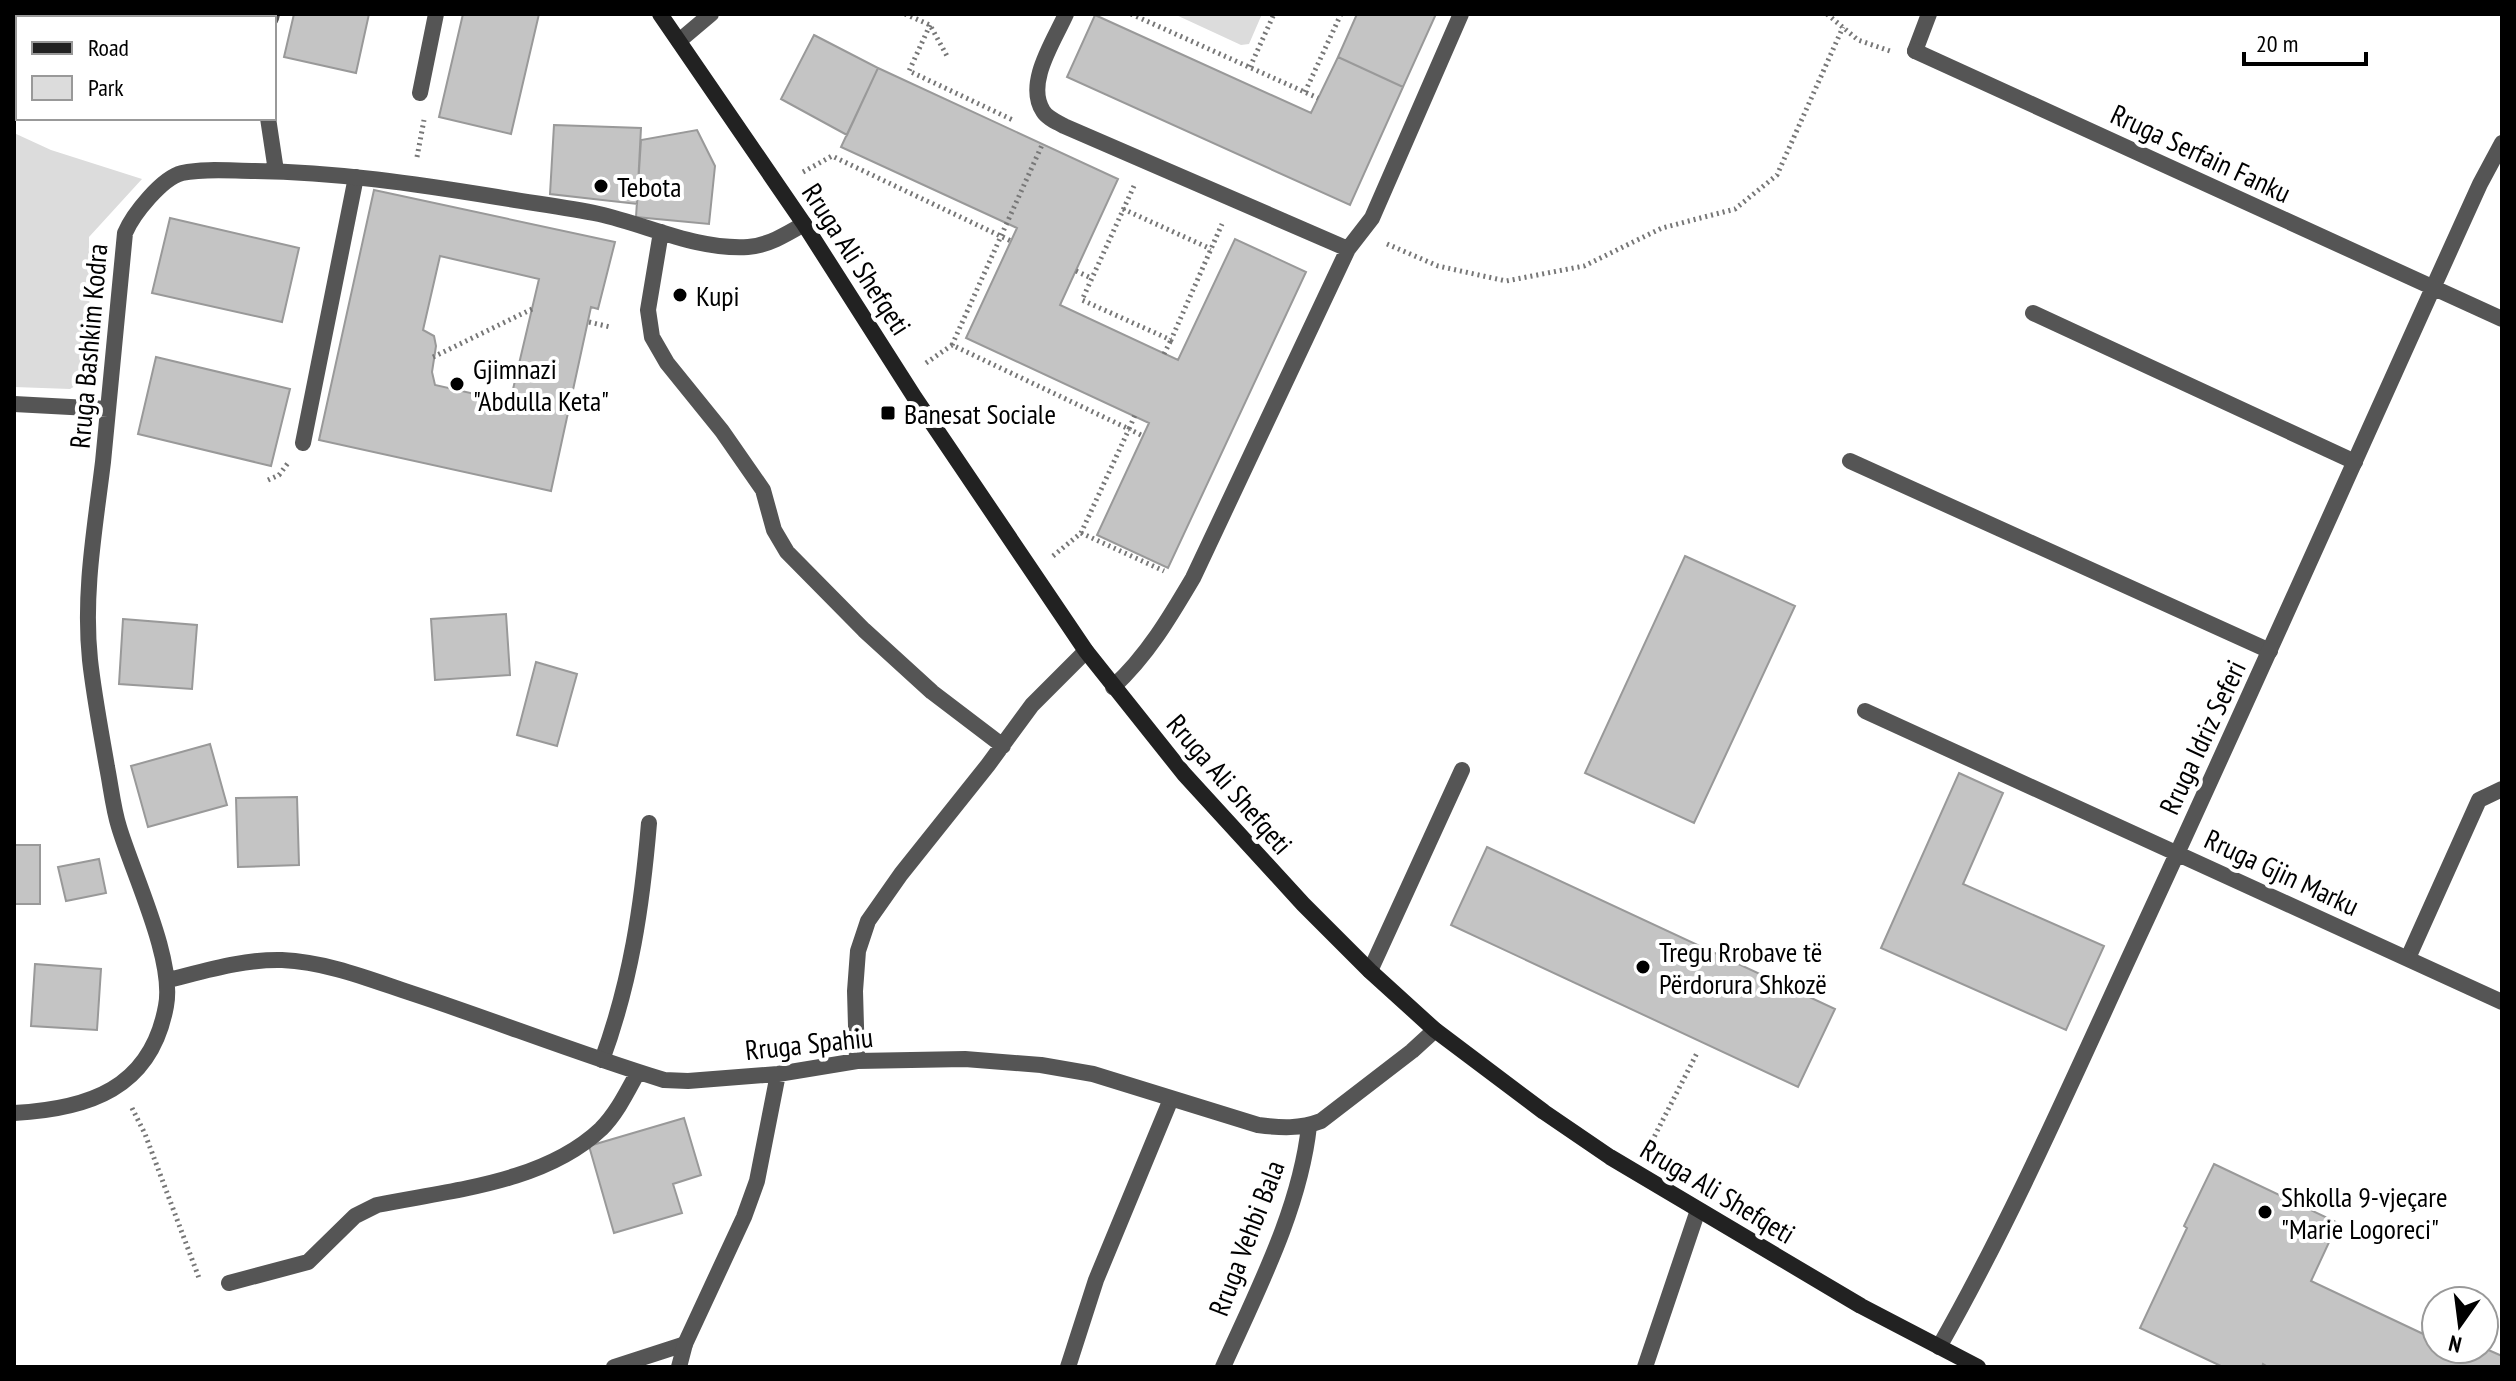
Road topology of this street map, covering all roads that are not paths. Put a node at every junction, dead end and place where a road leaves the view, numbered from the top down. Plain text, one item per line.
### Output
1 (436, 14) edge
2 (660, 14) edge
3 (711, 14) edge
4 (1066, 14) edge
5 (1461, 14) edge
6 (1929, 14) edge
7 (679, 41) junction
8 (420, 93) road end
9 (268, 120) edge
10 (2502, 143) edge
11 (276, 171) junction
12 (356, 177) junction
13 (804, 224) junction
14 (661, 232) junction
15 (1348, 249) junction
16 (2433, 288) junction
17 (2033, 313) dead end
18 (2502, 319) edge
19 (14, 404) edge
20 (108, 409) junction
21 (303, 443) dead end
22 (1850, 461) dead end
23 (2355, 462) junction
24 (1086, 651) junction
25 (2270, 651) junction
26 (1113, 687) junction
27 (1865, 711) dead end
28 (1003, 746) junction
29 (1462, 770) dead end
30 (2502, 789) edge
31 (649, 823) dead end
32 (2178, 852) junction
33 (2408, 958) junction
34 (1370, 971) junction
35 (168, 980) junction
36 (2502, 1002) edge
37 (1435, 1030) junction
38 (602, 1060) junction
39 (857, 1061) junction
40 (638, 1072) junction
41 (778, 1074) junction
42 (1171, 1099) junction
43 (14, 1113) edge
44 (1309, 1126) junction
45 (1698, 1210) junction
46 (229, 1283) road end
47 (685, 1344) junction
48 (1939, 1347) junction
49 (614, 1367) edge
50 (679, 1367) edge
51 (1068, 1367) edge
52 (1223, 1367) edge
53 (1645, 1367) edge
54 (1978, 1367) edge

1 - 8 street
2 - 7 main road, Rruga Ali Shefqeti
3 - 7 street
4 - 15 street
5 - 15 street
6 - 16 street, Rruga Serfain Fanku
7 - 13 main road, Rruga Ali Shefqeti
9 - 11 street
10 - 16 street, Rruga Idriz Seferi
11 - 12 street, Rruga Bashkim Kodra
11 - 20 street, Rruga Bashkim Kodra
12 - 14 street, Rruga Bashkim Kodra
12 - 21 street
13 - 14 street, Rruga Bashkim Kodra
13 - 24 main road, Rruga Ali Shefqeti
14 - 28 street
15 - 26 street
16 - 18 street, Rruga Serfain Fanku
16 - 23 street, Rruga Idriz Seferi
17 - 23 street
19 - 20 street
20 - 35 street, Rruga Bashkim Kodra
22 - 25 street
23 - 25 street, Rruga Idriz Seferi
24 - 26 main road, Rruga Ali Shefqeti
24 - 28 street
25 - 32 street, Rruga Idriz Seferi
26 - 34 main road, Rruga Ali Shefqeti
27 - 32 street, Rruga Gjin Marku
28 - 39 street
29 - 34 street
30 - 33 street
31 - 38 street
32 - 33 street, Rruga Gjin Marku
32 - 48 street, Rruga Idriz Seferi
33 - 36 street, Rruga Gjin Marku
34 - 37 main road, Rruga Ali Shefqeti
35 - 38 street, Rruga Spahiu
35 - 43 street
37 - 44 street
37 - 45 main road, Rruga Ali Shefqeti
38 - 40 street, Rruga Spahiu
39 - 41 street, Rruga Spahiu
39 - 42 street, Rruga Spahiu
40 - 41 street, Rruga Spahiu
40 - 46 street
41 - 47 street
42 - 44 street, Rruga Spahiu
42 - 51 street
44 - 52 street, Rruga Vehbi Bala
45 - 48 main road, Rruga Ali Shefqeti
45 - 53 street
47 - 49 street
47 - 50 street
48 - 54 main road, Rruga Ali Shefqeti

